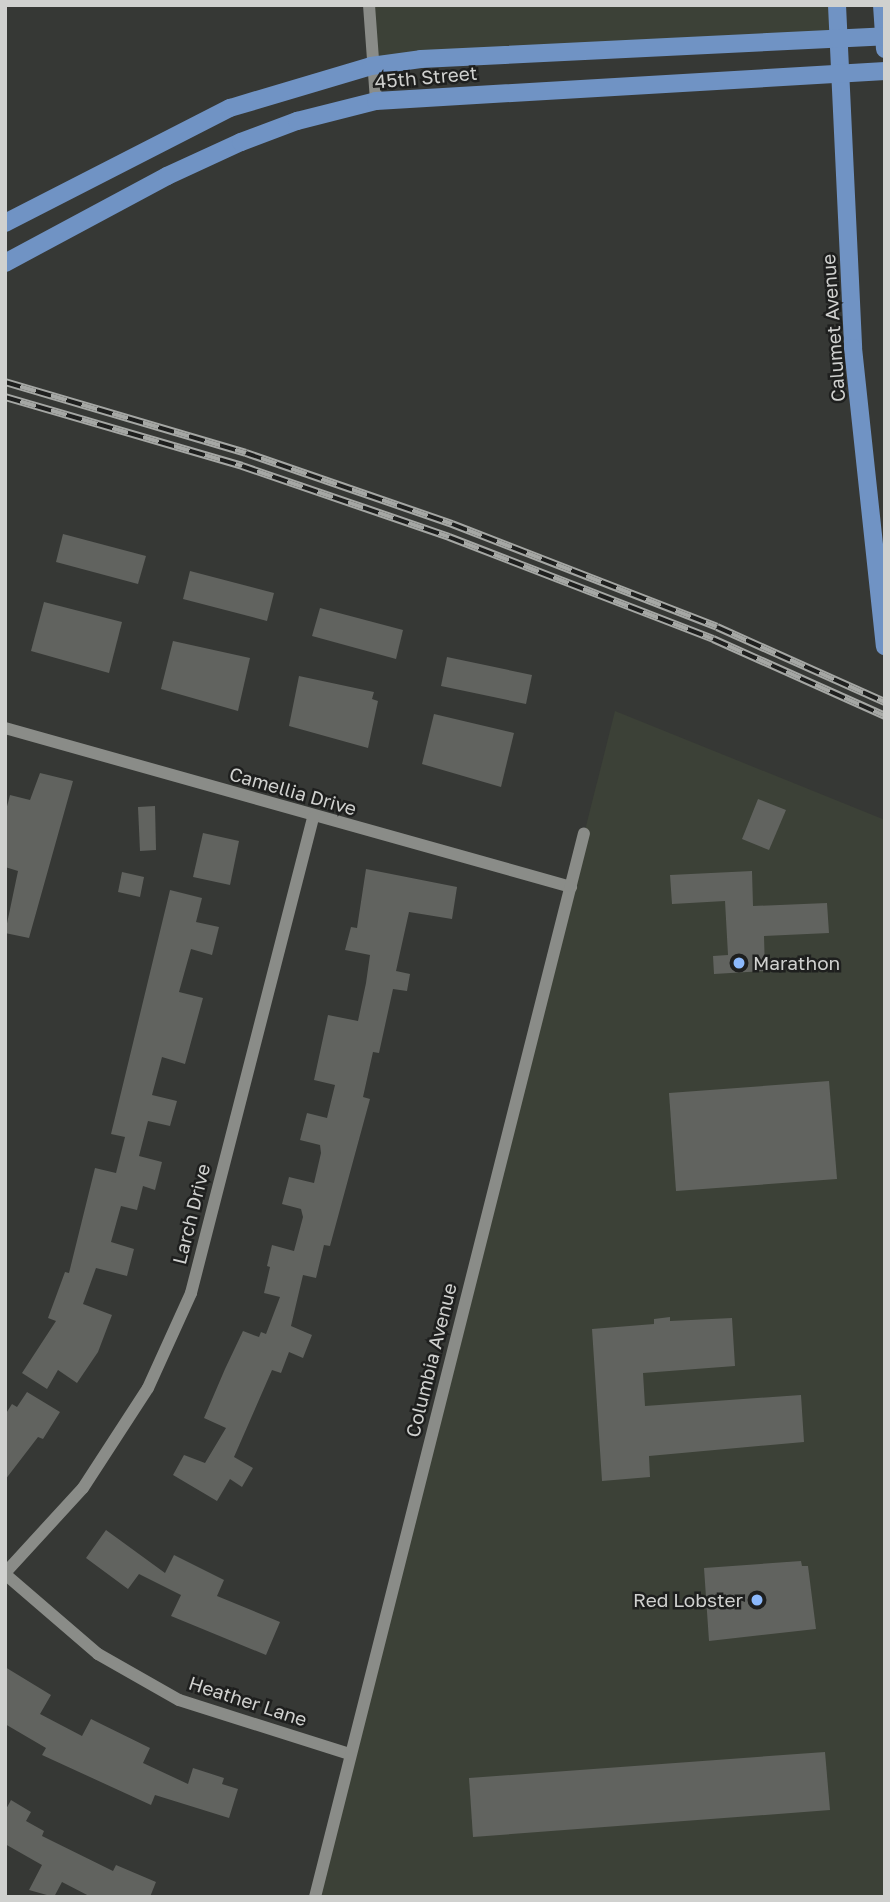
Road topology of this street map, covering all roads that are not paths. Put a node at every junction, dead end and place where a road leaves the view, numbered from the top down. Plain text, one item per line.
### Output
1 (369, 5) edge
2 (837, 5) edge
3 (882, 5) edge
4 (884, 36) edge
5 (839, 39) junction
6 (885, 48) edge
7 (371, 66) junction
8 (885, 71) edge
9 (841, 73) junction
10 (376, 101) junction
11 (5, 223) edge
12 (5, 263) edge
13 (885, 646) edge
14 (5, 728) edge
15 (313, 817) junction
16 (584, 833) dead end
17 (571, 887) junction
18 (5, 1573) edge
19 (349, 1754) junction
20 (315, 1897) edge

1 - 7 street
2 - 5 main road, Calumet Avenue
3 - 4 main road
4 - 5 main road, 45th Street
4 - 6 main road
5 - 7 main road, 45th Street
5 - 9 main road, Calumet Avenue
7 - 10 street
7 - 11 main road, 45th Street
8 - 9 main road, 45th Street
9 - 10 main road, 45th Street
9 - 13 main road, Calumet Avenue
10 - 12 main road, 45th Street
14 - 15 street, Camellia Drive
15 - 17 street, Camellia Drive
15 - 18 street, Larch Drive
16 - 17 street, Columbia Avenue
17 - 19 street, Columbia Avenue
18 - 19 street, Heather Lane
19 - 20 street, Columbia Avenue

